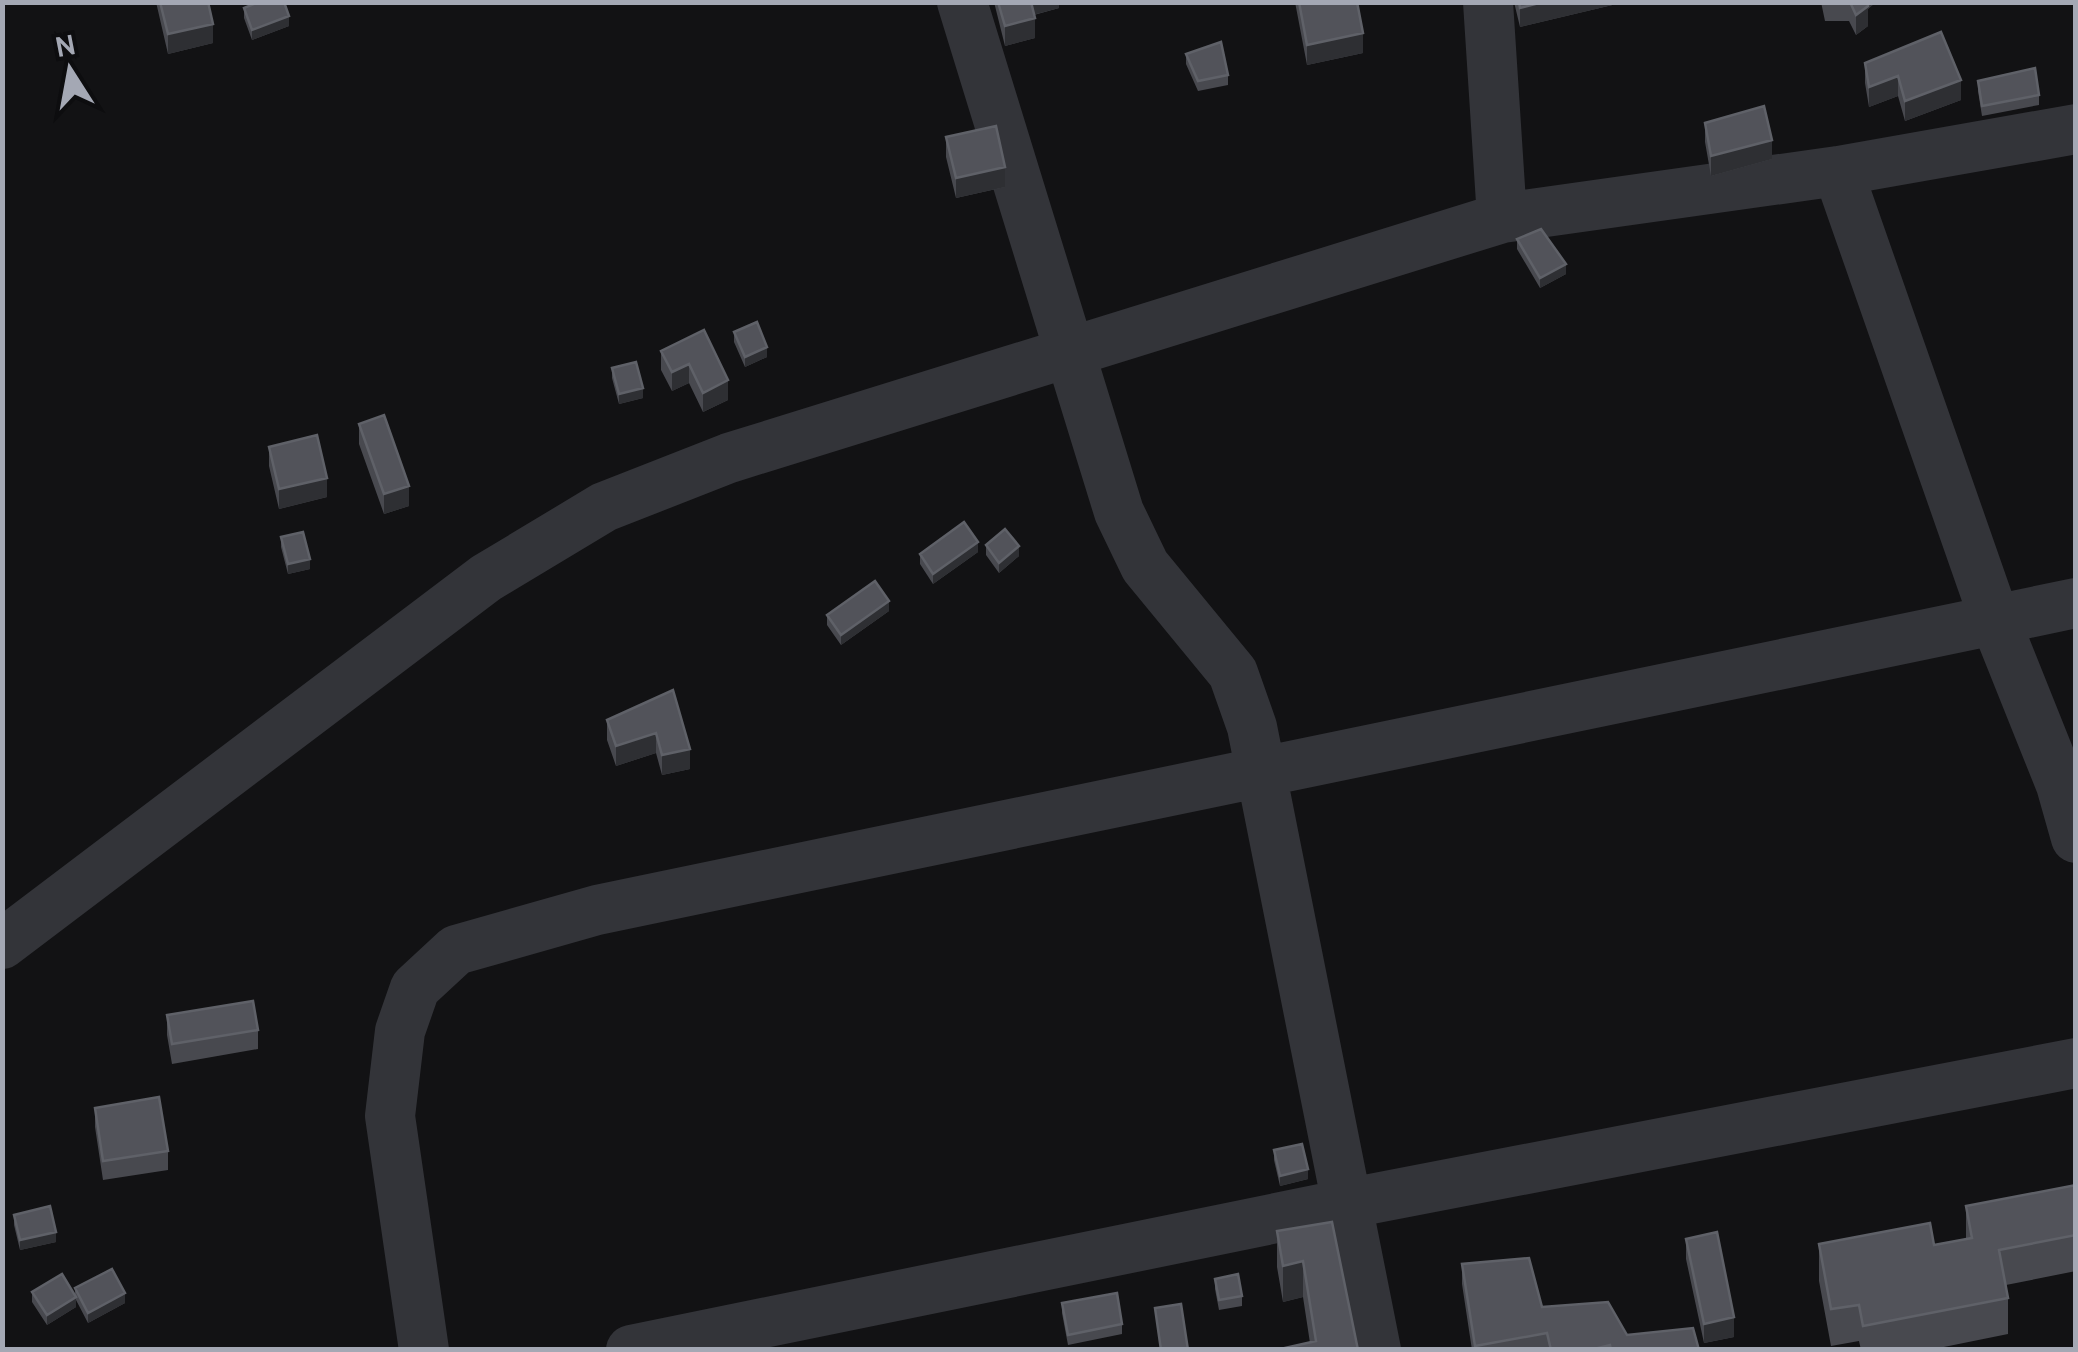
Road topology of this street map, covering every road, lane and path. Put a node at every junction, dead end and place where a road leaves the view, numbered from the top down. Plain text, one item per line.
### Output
1 (962, 2) edge
2 (1488, 2) edge
3 (2076, 129) edge
4 (1838, 171) junction
5 (1502, 218) junction
6 (1072, 355) junction
7 (2076, 603) edge
8 (1995, 620) junction
9 (1261, 768) junction
10 (2076, 838) edge
11 (2, 944) edge
12 (2076, 1062) edge
13 (1350, 1203) junction
14 (424, 1350) edge
15 (632, 1350) edge
16 (1376, 1350) edge

1 - 6 street
2 - 5 street
3 - 4 street
4 - 5 street
4 - 8 street
5 - 6 street
6 - 9 street
6 - 11 street
7 - 8 street
8 - 9 street
8 - 10 street
9 - 13 street
9 - 14 street
12 - 13 street
13 - 15 street
13 - 16 street

